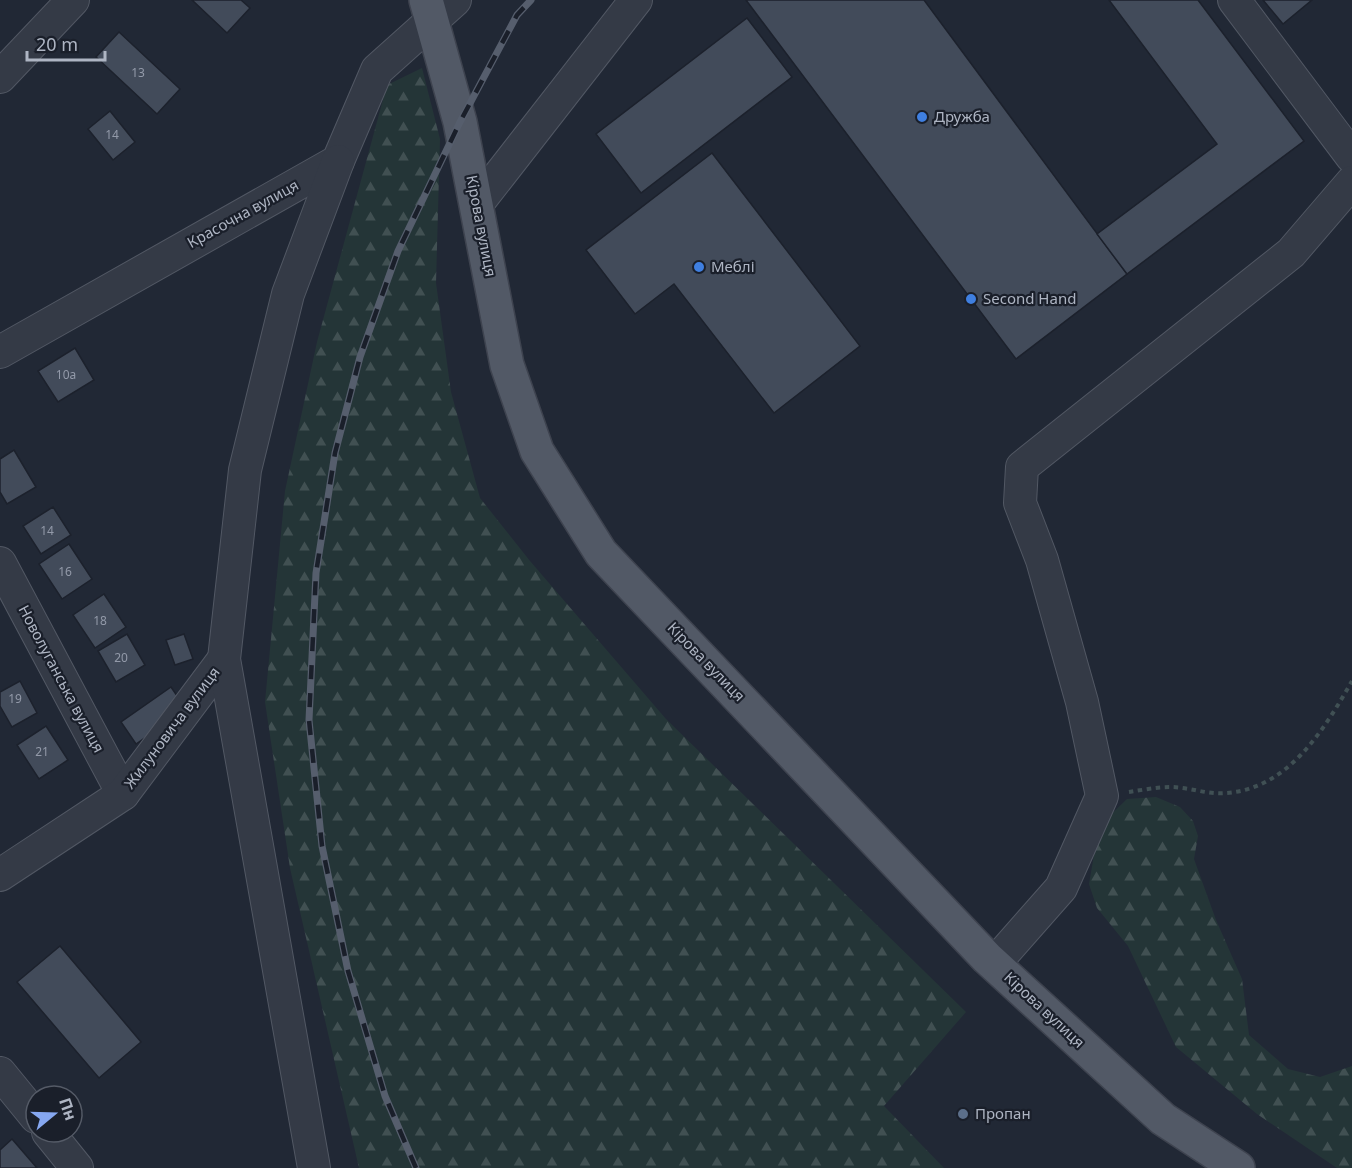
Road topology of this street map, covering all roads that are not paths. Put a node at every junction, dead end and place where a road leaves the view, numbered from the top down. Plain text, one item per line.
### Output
1 (73, 0) edge
2 (455, 0) edge
3 (636, 0) edge
4 (1234, 0) edge
5 (429, 11) edge
6 (0, 77) edge
7 (1352, 157) edge
8 (338, 161) junction
9 (1352, 182) edge
10 (477, 204) junction
11 (0, 352) edge
12 (0, 563) edge
13 (224, 659) junction
14 (123, 794) junction
15 (0, 875) edge
16 (994, 964) junction
17 (0, 1073) edge
18 (24, 1102) edge
19 (58, 1144) edge
20 (77, 1168) edge
21 (314, 1168) edge
22 (1238, 1168) edge

1 - 6 street
2 - 5 street
3 - 10 street
4 - 7 street
5 - 8 street
5 - 10 main road, Кірова вулиця
8 - 11 street, Красочна вулиця
8 - 13 street
9 - 16 street
10 - 16 main road, Кірова вулиця
12 - 14 street, Новолуганська вулиця
13 - 14 street, Жилуновича вулиця
13 - 21 street
14 - 15 street, Жилуновича вулиця
16 - 22 main road, Кірова вулиця
17 - 18 street
19 - 20 street

